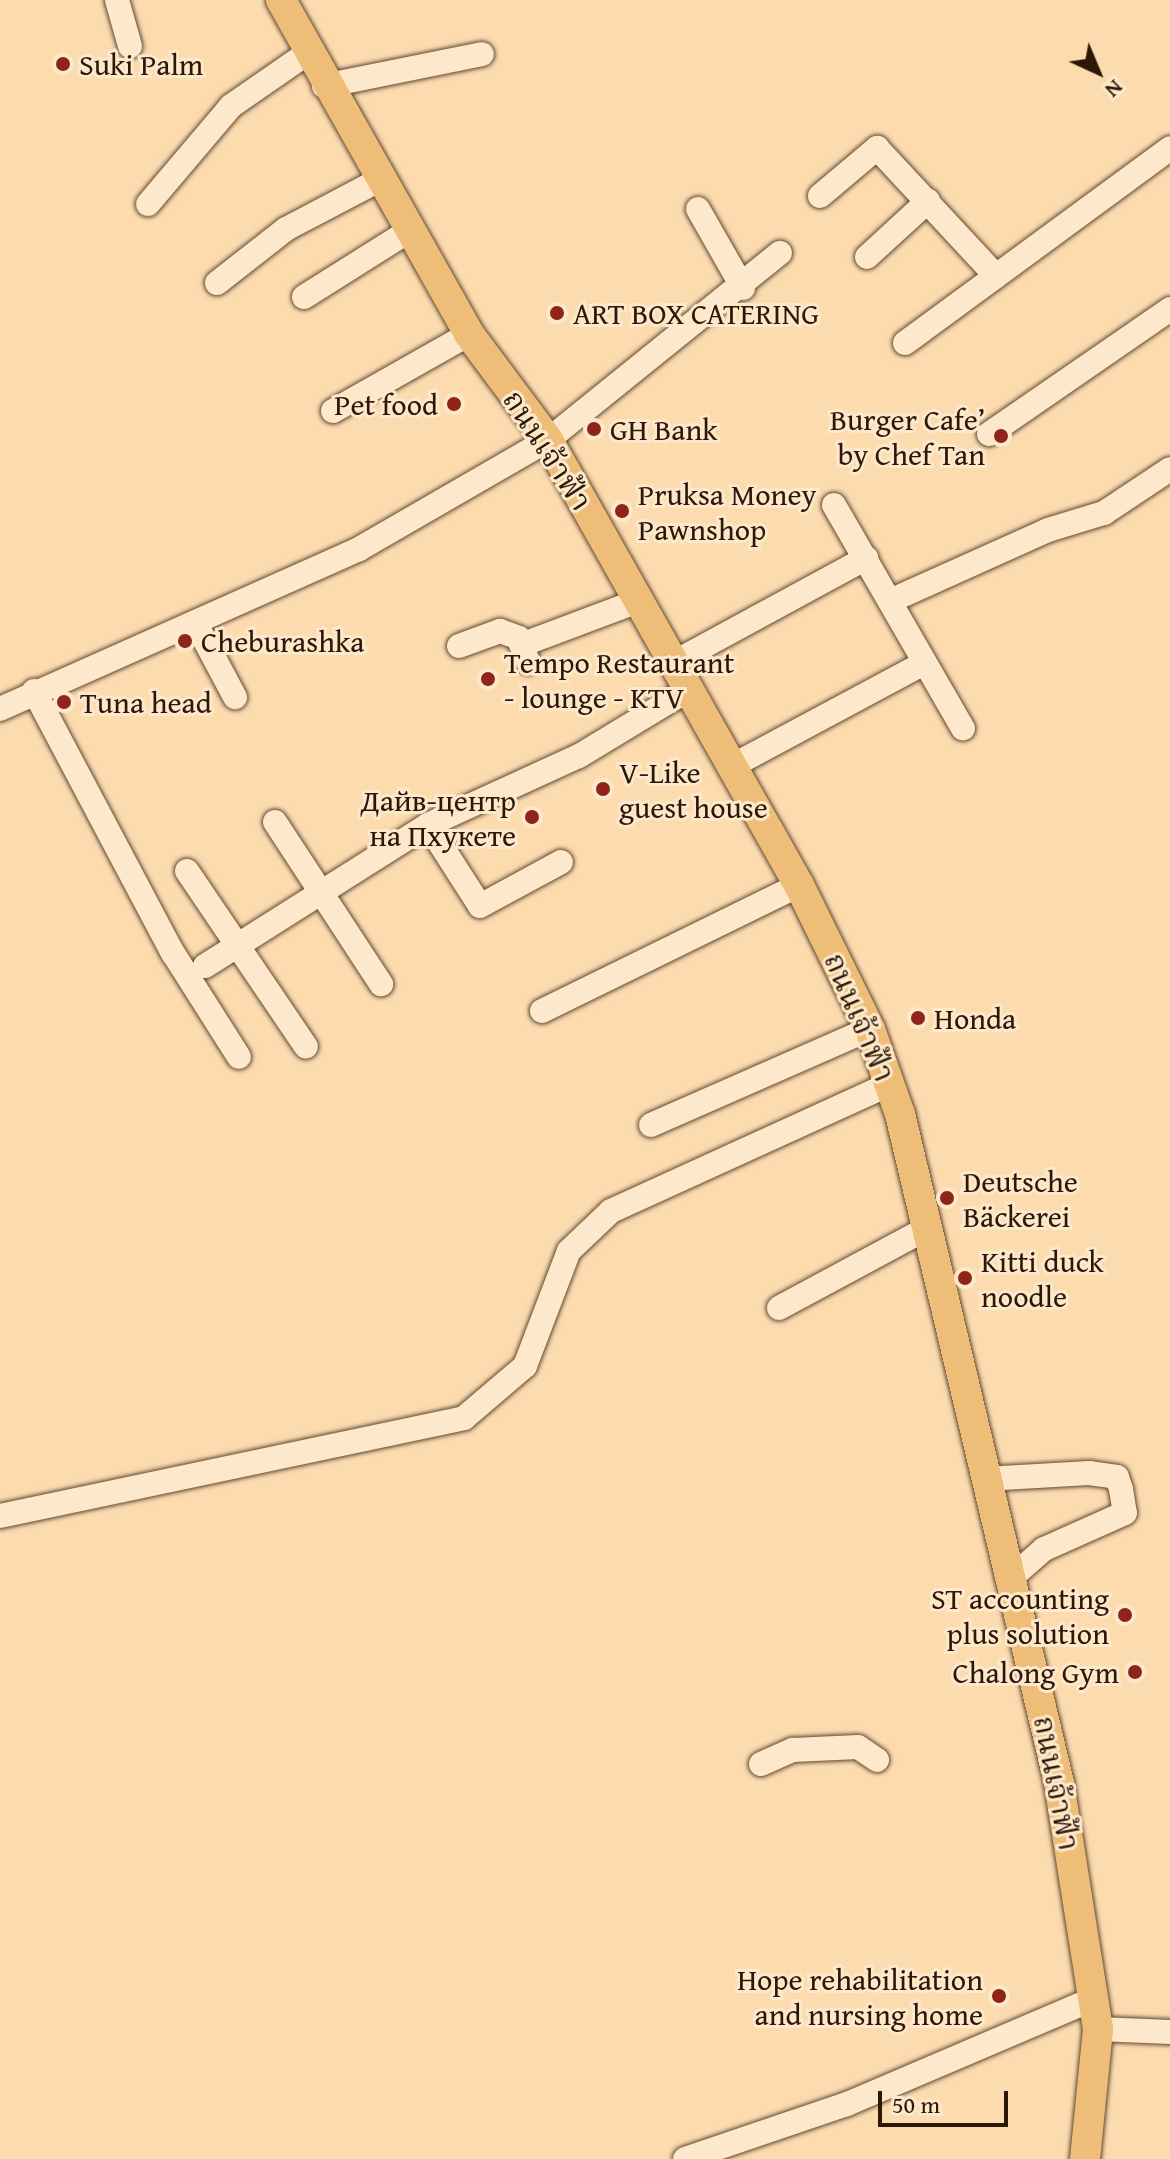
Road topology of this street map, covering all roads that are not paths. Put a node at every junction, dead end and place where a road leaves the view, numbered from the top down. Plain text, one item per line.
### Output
1 (117, 0) edge
2 (281, 0) edge
3 (130, 46) dead end
4 (306, 54) junction
5 (482, 54) dead end
6 (324, 86) junction
7 (1170, 148) edge
8 (379, 180) junction
9 (820, 196) dead end
10 (928, 201) junction
11 (148, 204) dead end
12 (698, 209) dead end
13 (409, 231) junction
14 (780, 253) dead end
15 (867, 257) dead end
16 (996, 276) junction
17 (217, 283) dead end
18 (743, 288) junction
19 (304, 297) dead end
20 (1170, 309) edge
21 (469, 334) junction
22 (905, 343) dead end
23 (333, 411) dead end
24 (989, 434) dead end
25 (548, 440) junction
26 (1170, 469) edge
27 (834, 505) dead end
28 (866, 558) junction
29 (638, 601) junction
30 (890, 601) junction
31 (196, 624) junction
32 (459, 646) dead end
33 (673, 663) junction
34 (924, 663) junction
35 (688, 690) junction
36 (34, 691) junction
37 (235, 697) dead end
38 (0, 709) edge
39 (963, 728) dead end
40 (734, 765) junction
41 (275, 822) dead end
42 (428, 825) junction
43 (561, 862) dead end
44 (187, 871) dead end
45 (799, 885) junction
46 (320, 890) junction
47 (236, 944) junction
48 (205, 966) dead end
49 (381, 984) dead end
50 (542, 1011) dead end
51 (870, 1029) junction
52 (306, 1047) dead end
53 (239, 1057) dead end
54 (890, 1084) junction
55 (651, 1125) dead end
56 (926, 1229) junction
57 (779, 1308) dead end
58 (985, 1479) junction
59 (0, 1516) edge
60 (1011, 1578) junction
61 (877, 1760) dead end
62 (761, 1764) dead end
63 (1095, 1998) junction
64 (1098, 2029) junction
65 (1170, 2032) edge
66 (685, 2159) edge
67 (1085, 2159) edge

1 - 3 street
2 - 4 main road, ถนนเจ้าฟ้า
4 - 6 main road, ถนนเจ้าฟ้า
4 - 11 street
5 - 6 street
6 - 8 main road, ถนนเจ้าฟ้า
7 - 16 street
8 - 13 main road, ถนนเจ้าฟ้า
8 - 17 street
9 - 10 street
10 - 15 street
10 - 16 street
12 - 18 street
13 - 19 street
13 - 21 main road, ถนนเจ้าฟ้า
14 - 18 street
16 - 22 street
18 - 25 street
20 - 24 street
21 - 23 street
21 - 25 main road, ถนนเจ้าฟ้า
25 - 29 main road, ถนนเจ้าฟ้า
25 - 31 street
26 - 30 street
27 - 28 street
28 - 30 street
28 - 33 street
29 - 32 street
29 - 33 main road, ถนนเจ้าฟ้า
30 - 34 street
31 - 36 street
31 - 37 street
33 - 35 main road, ถนนเจ้าฟ้า
34 - 39 street
34 - 40 street
35 - 40 main road, ถนนเจ้าฟ้า
35 - 42 street
36 - 38 street
36 - 53 street
40 - 45 main road, ถนนเจ้าฟ้า
41 - 46 street
42 - 43 street
42 - 46 street
44 - 47 street
45 - 50 street
45 - 51 main road, ถนนเจ้าฟ้า
46 - 47 street
46 - 49 street
47 - 48 street
47 - 52 street
51 - 54 main road, ถนนเจ้าฟ้า
51 - 55 street
54 - 56 main road, ถนนเจ้าฟ้า
54 - 59 street
56 - 57 street
56 - 58 main road, ถนนเจ้าฟ้า
58 - 60 main road, ถนนเจ้าฟ้า
58 - 60 street
60 - 63 main road, ถนนเจ้าฟ้า
61 - 62 street
63 - 64 main road, ถนนเจ้าฟ้า
63 - 66 street
64 - 65 street
64 - 67 main road, ถนนเจ้าฟ้า

